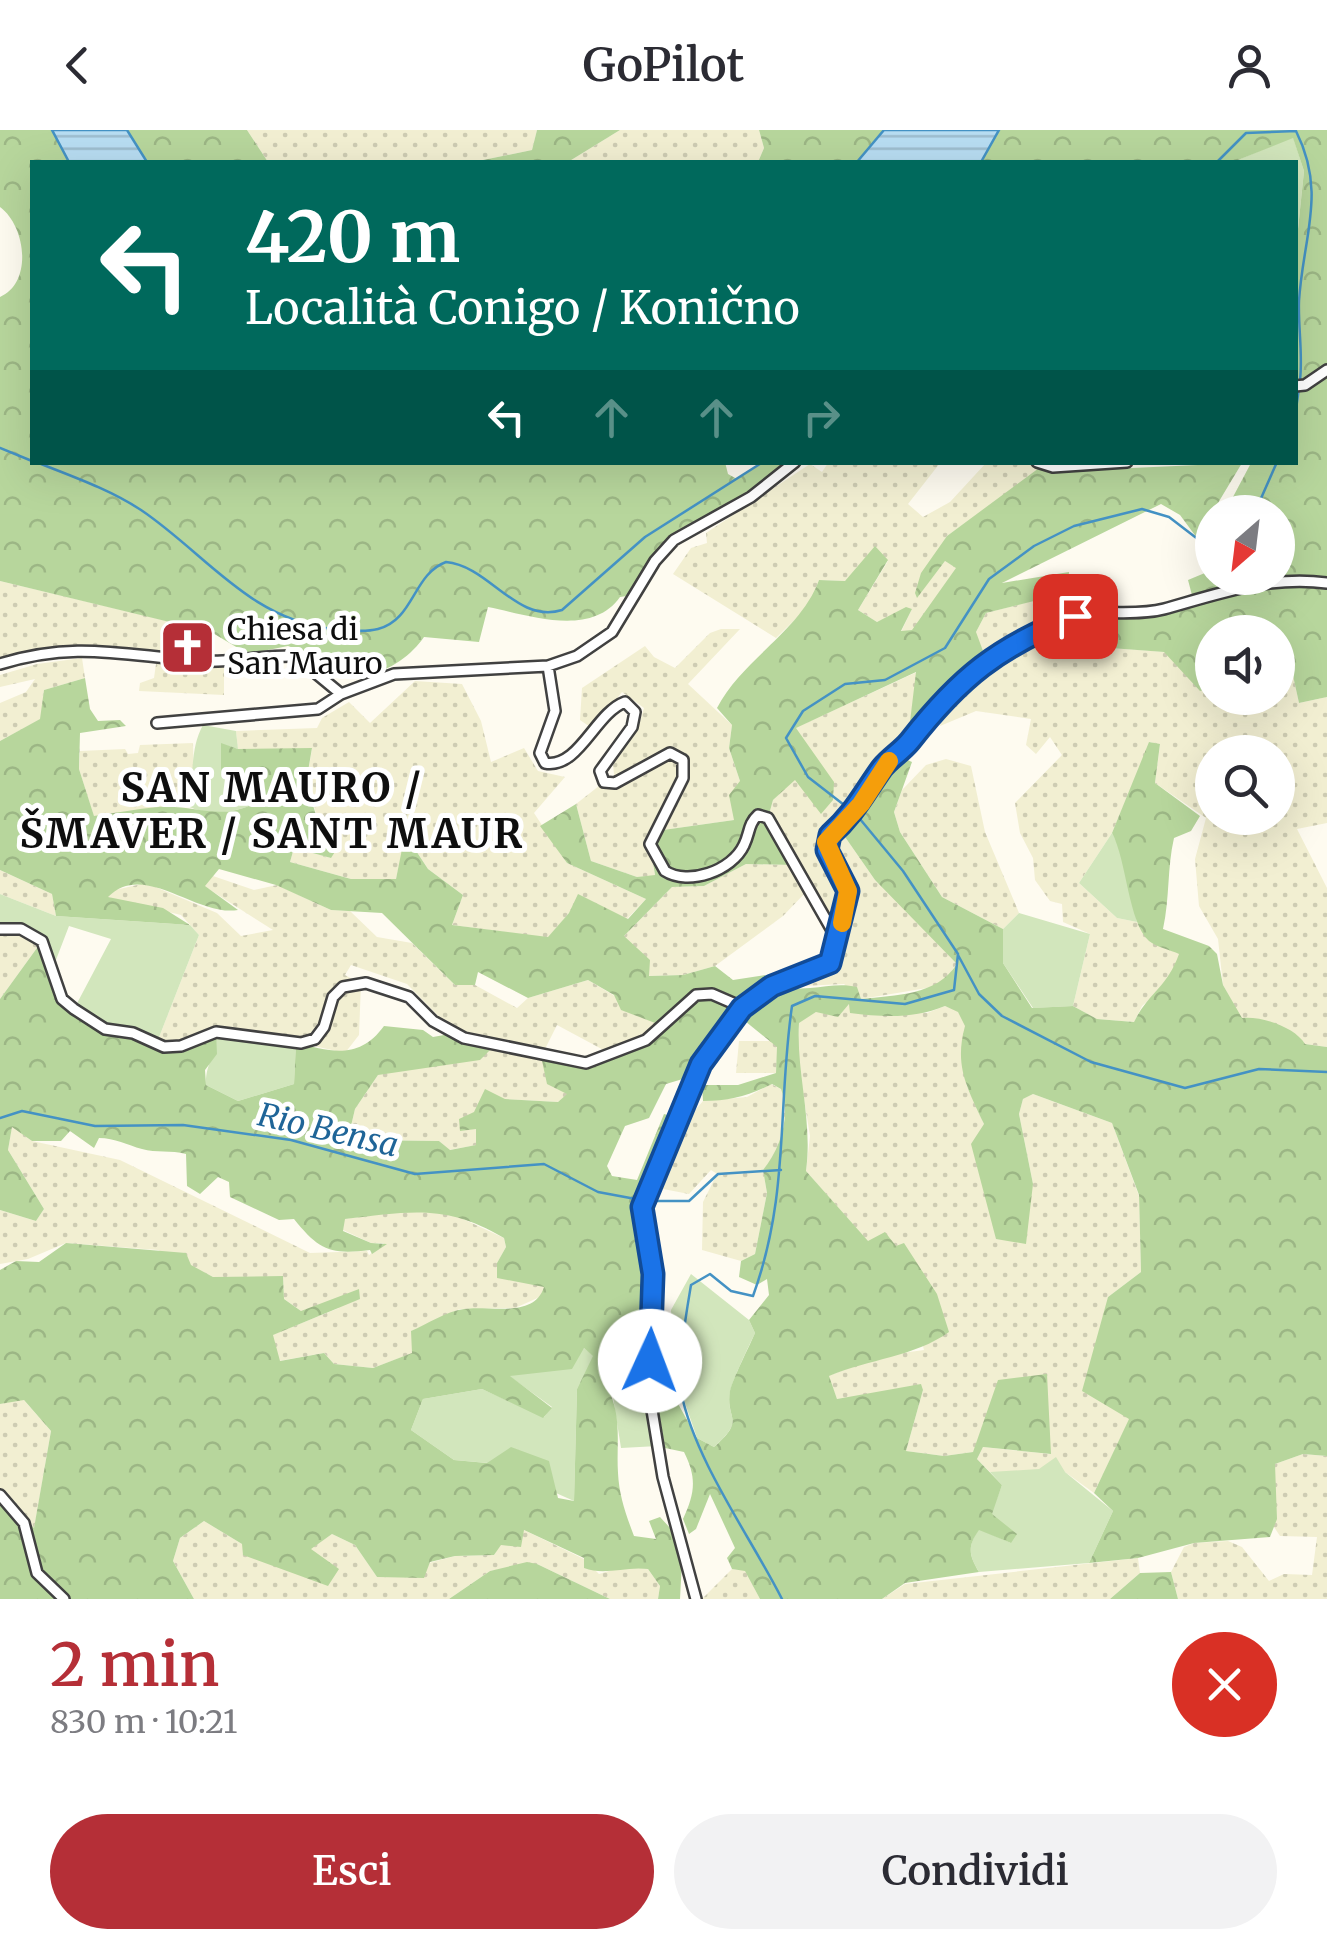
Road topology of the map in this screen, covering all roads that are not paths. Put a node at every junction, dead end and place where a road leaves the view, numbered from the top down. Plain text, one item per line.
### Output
1 (1327, 370) edge
2 (1300, 385) edge
3 (791, 465) edge
4 (1045, 465) edge
5 (1090, 465) edge
6 (1327, 583) edge
7 (0, 664) edge
8 (548, 666) junction
9 (341, 694) junction
10 (158, 723) dead end
11 (0, 929) edge
12 (837, 940) junction
13 (742, 1008) junction
14 (0, 1496) edge
15 (64, 1599) edge
16 (696, 1599) edge

1 - 2 street
3 - 8 street
4 - 5 street
6 - 12 street
7 - 9 street
8 - 9 street
8 - 12 street
9 - 10 street
11 - 13 street
12 - 13 street
13 - 16 street
14 - 15 street

